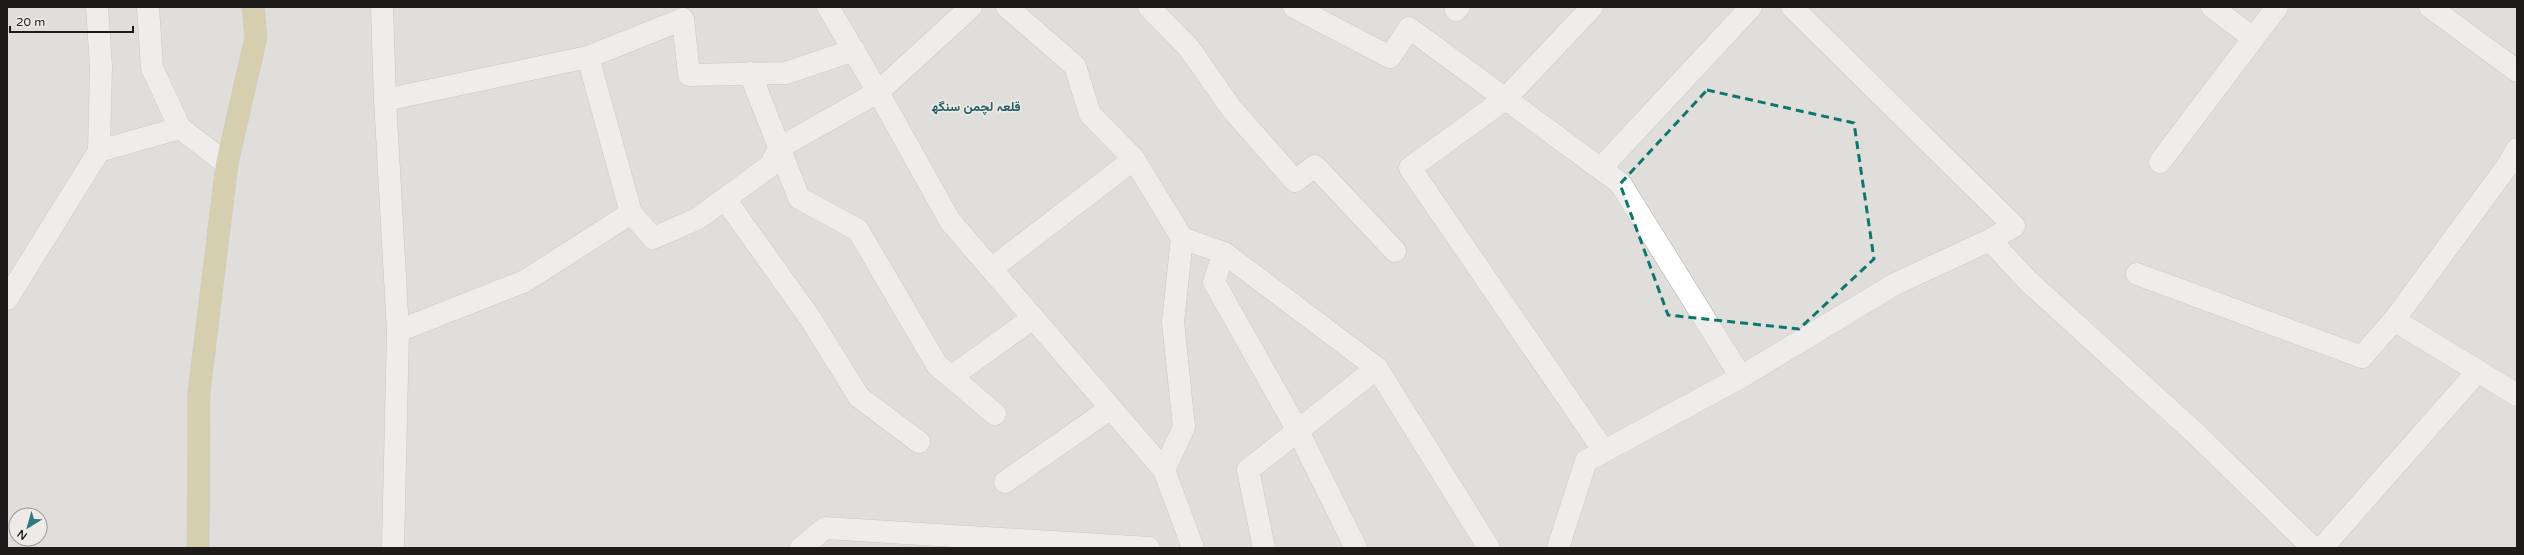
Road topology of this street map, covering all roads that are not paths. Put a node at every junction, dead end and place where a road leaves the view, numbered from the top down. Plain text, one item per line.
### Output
1 (97, 7) edge
2 (148, 7) edge
3 (253, 7) edge
4 (382, 7) edge
5 (828, 7) edge
6 (971, 7) edge
7 (1007, 7) edge
8 (1150, 7) edge
9 (1294, 7) edge
10 (1592, 7) edge
11 (1750, 7) edge
12 (1792, 7) edge
13 (2212, 7) edge
14 (2277, 7) edge
15 (2430, 7) edge
16 (2253, 38) junction
17 (854, 50) junction
18 (588, 57) junction
19 (2517, 71) edge
20 (750, 73) junction
21 (878, 92) junction
22 (1505, 99) junction
23 (385, 100) junction
24 (180, 128) junction
25 (779, 148) junction
26 (99, 151) junction
27 (1134, 159) junction
28 (2514, 161) edge
29 (2160, 162) dead end
30 (227, 164) junction
31 (1601, 168) junction
32 (725, 199) junction
33 (631, 213) junction
34 (1182, 238) junction
35 (1990, 240) junction
36 (1395, 251) dead end
37 (1224, 253) junction
38 (991, 269) junction
39 (2137, 274) dead end
40 (7, 299) edge
41 (1033, 318) junction
42 (2394, 320) junction
43 (398, 330) junction
44 (1377, 368) junction
45 (2478, 371) junction
46 (951, 377) junction
47 (1741, 377) junction
48 (2517, 395) edge
49 (1110, 408) junction
50 (995, 414) dead end
51 (1298, 431) junction
52 (919, 442) dead end
53 (1604, 451) junction
54 (1164, 470) junction
55 (1005, 482) dead end
56 (198, 548) edge
57 (393, 548) edge
58 (801, 548) edge
59 (1149, 548) edge
60 (1193, 548) edge
61 (1264, 548) edge
62 (1356, 548) edge
63 (1489, 548) edge
64 (1558, 548) edge
65 (2313, 548) edge
66 (2322, 548) edge

1 - 26 street
2 - 24 street
3 - 30 main road
4 - 23 street
5 - 17 street
6 - 21 street
7 - 27 street
8 - 36 street
9 - 22 street
10 - 22 street
11 - 31 street
12 - 35 street
13 - 16 street
14 - 16 street
15 - 19 street
16 - 29 street
17 - 20 street
17 - 21 street
18 - 20 street
18 - 23 street
18 - 33 street
20 - 25 street
21 - 25 street
21 - 38 street
22 - 31 street
22 - 53 street
23 - 43 street
24 - 26 street
24 - 30 street
25 - 32 street
25 - 46 street
26 - 40 street
27 - 34 street
27 - 38 street
28 - 42 street
30 - 56 main road
31 - 47 street
32 - 33 street
32 - 52 street
33 - 43 street
34 - 37 street
34 - 54 street
35 - 47 street
35 - 65 street
37 - 44 street
37 - 51 street
38 - 41 street
39 - 42 street
41 - 46 street
41 - 49 street
42 - 45 street
43 - 57 street
44 - 51 street
44 - 63 street
45 - 48 street
45 - 66 street
46 - 50 street
47 - 53 street
49 - 54 street
49 - 55 street
51 - 61 street
51 - 62 street
53 - 64 street
54 - 60 street
58 - 59 street

